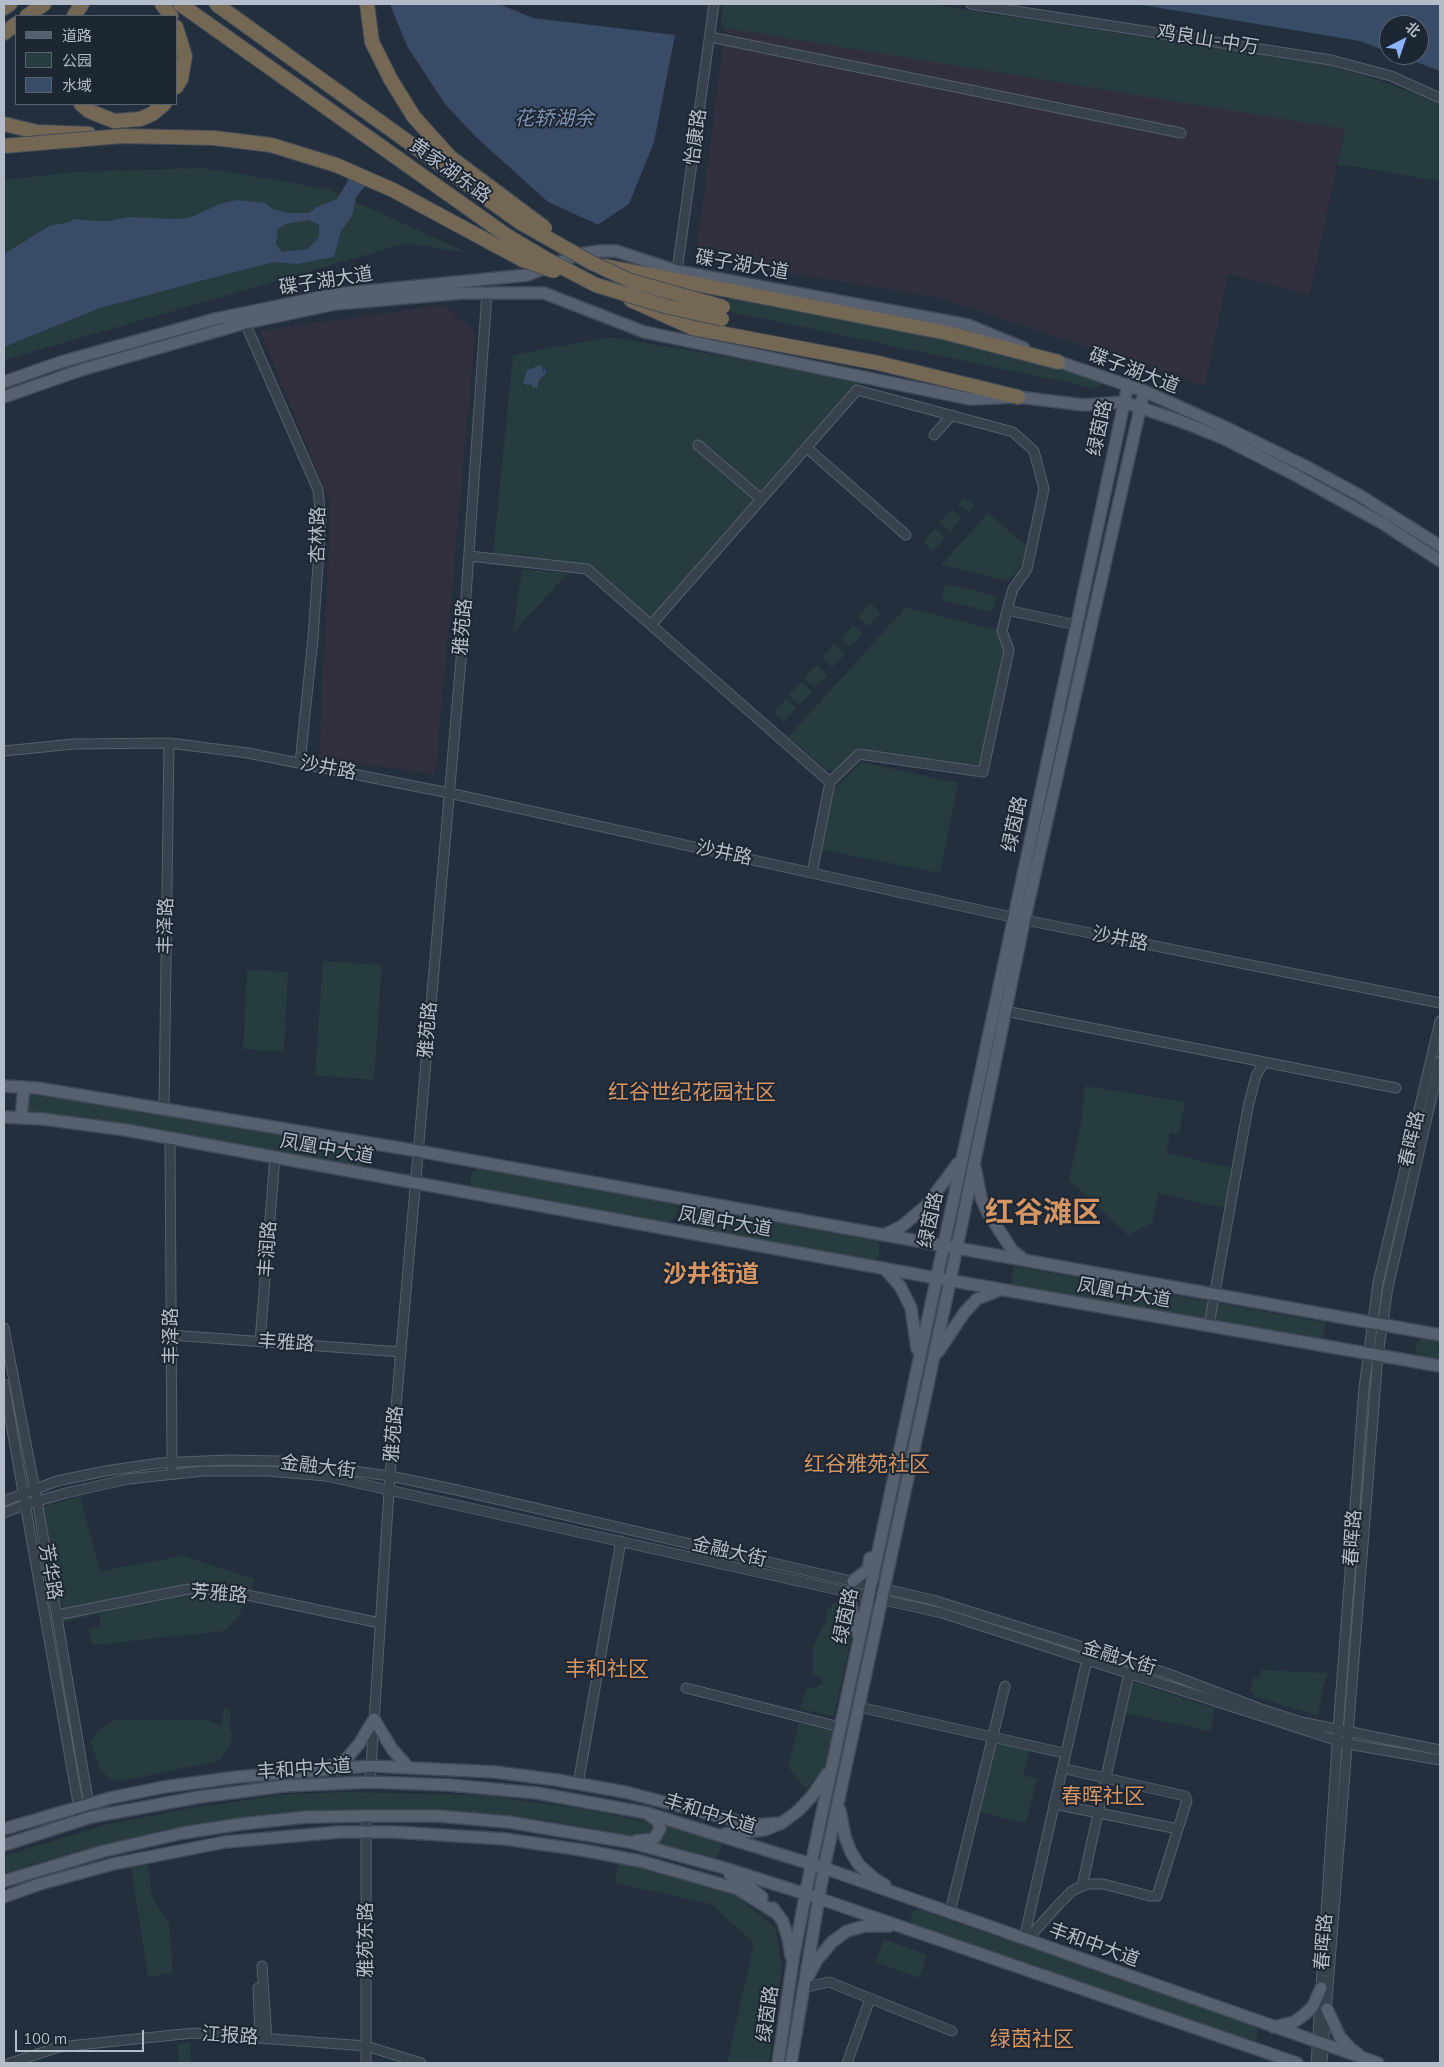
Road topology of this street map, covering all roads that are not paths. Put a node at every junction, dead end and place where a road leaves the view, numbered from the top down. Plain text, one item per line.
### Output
1 (10, 4) edge
2 (44, 4) edge
3 (82, 4) edge
4 (162, 4) edge
5 (180, 4) edge
6 (216, 4) edge
7 (360, 4) edge
8 (367, 4) edge
9 (714, 4) edge
10 (971, 4) edge
11 (4, 8) edge
12 (28, 15) edge
13 (75, 15) edge
14 (171, 15) edge
15 (15, 25) edge
16 (4, 33) edge
17 (178, 33) edge
18 (710, 37) junction
19 (372, 42) junction
20 (178, 84) edge
21 (1440, 98) edge
22 (82, 105) edge
23 (163, 105) edge
24 (4, 124) edge
25 (1181, 133) dead end
26 (122, 136) junction
27 (4, 146) edge
28 (592, 263) junction
29 (677, 271) junction
30 (488, 278) junction
31 (596, 285) junction
32 (487, 292) junction
33 (245, 323) junction
34 (1058, 362) junction
35 (4, 382) edge
36 (1128, 385) junction
37 (1144, 390) junction
38 (4, 397) edge
39 (1018, 397) junction
40 (1124, 402) junction
41 (1139, 408) junction
42 (952, 416) junction
43 (934, 435) dead end
44 (698, 445) dead end
45 (807, 448) junction
46 (761, 499) junction
47 (906, 535) dead end
48 (1440, 546) edge
49 (469, 556) junction
50 (1440, 561) edge
51 (1007, 610) junction
52 (651, 625) junction
53 (1076, 625) junction
54 (169, 743) junction
55 (4, 751) edge
56 (300, 762) junction
57 (830, 782) junction
58 (449, 793) junction
59 (812, 873) junction
60 (1019, 918) junction
61 (1440, 1003) edge
62 (1005, 1011) junction
63 (1440, 1021) edge
64 (1440, 1061) edge
65 (1264, 1062) junction
66 (4, 1086) edge
67 (24, 1087) junction
68 (1396, 1088) dead end
69 (164, 1108) junction
70 (4, 1117) edge
71 (21, 1118) junction
72 (170, 1138) junction
73 (418, 1150) junction
74 (275, 1157) junction
75 (962, 1157) junction
76 (974, 1162) junction
77 (415, 1183) junction
78 (884, 1235) junction
79 (943, 1246) junction
80 (957, 1248) junction
81 (1024, 1260) junction
82 (884, 1268) junction
83 (936, 1278) junction
84 (950, 1280) junction
85 (1002, 1289) junction
86 (1215, 1295) junction
87 (1377, 1324) junction
88 (1209, 1325) junction
89 (4, 1328) edge
90 (171, 1335) junction
91 (1440, 1335) edge
92 (260, 1341) junction
93 (401, 1352) junction
94 (1373, 1354) junction
95 (919, 1360) junction
96 (932, 1363) junction
97 (1440, 1366) edge
98 (4, 1384) edge
99 (172, 1462) junction
100 (173, 1474) junction
101 (390, 1476) junction
102 (35, 1489) junction
103 (389, 1489) junction
104 (22, 1494) junction
105 (4, 1501) edge
106 (38, 1502) junction
107 (24, 1505) junction
108 (4, 1513) edge
109 (884, 1520) junction
110 (621, 1541) junction
111 (851, 1586) junction
112 (869, 1591) junction
113 (883, 1594) junction
114 (57, 1615) junction
115 (380, 1623) junction
116 (859, 1638) junction
117 (1091, 1661) junction
118 (1129, 1673) junction
119 (1004, 1686) dead end
120 (686, 1688) dead end
121 (859, 1707) junction
122 (374, 1719) junction
123 (840, 1727) junction
124 (1338, 1730) junction
125 (1349, 1732) junction
126 (992, 1737) junction
127 (1337, 1741) junction
128 (1348, 1744) junction
129 (1440, 1750) edge
130 (1059, 1752) dead end
131 (1440, 1760) edge
132 (832, 1764) junction
133 (370, 1766) junction
134 (408, 1767) junction
135 (322, 1769) junction
136 (1070, 1770) dead end
137 (1105, 1778) junction
138 (370, 1782) junction
139 (578, 1784) junction
140 (839, 1798) junction
141 (1054, 1804) junction
142 (84, 1806) junction
143 (647, 1813) junction
144 (1098, 1813) junction
145 (366, 1816) junction
146 (86, 1819) junction
147 (782, 1823) junction
148 (4, 1829) edge
149 (1178, 1829) junction
150 (366, 1832) junction
151 (717, 1835) junction
152 (629, 1842) junction
153 (4, 1845) edge
154 (708, 1864) junction
155 (811, 1864) junction
156 (824, 1868) junction
157 (4, 1881) edge
158 (1082, 1886) junction
159 (806, 1894) junction
160 (4, 1897) edge
161 (907, 1897) junction
162 (819, 1898) junction
163 (950, 1912) junction
164 (776, 1913) junction
165 (898, 1925) junction
166 (1025, 1939) junction
167 (259, 1966) dead end
168 (792, 1967) junction
169 (803, 1988) junction
170 (1321, 1988) junction
171 (870, 1999) junction
172 (1327, 2009) junction
173 (1273, 2027) junction
174 (952, 2031) dead end
175 (264, 2038) junction
176 (1321, 2044) junction
177 (1245, 2045) junction
178 (366, 2046) junction
179 (1373, 2062) edge
180 (10, 2063) edge
181 (366, 2063) edge
182 (421, 2063) edge
183 (778, 2063) edge
184 (791, 2063) edge
185 (847, 2063) edge
186 (1275, 2063) edge
187 (1297, 2063) edge
188 (1316, 2063) edge
189 (1322, 2063) edge

1 - 11 highway
2 - 12 highway
3 - 13 highway
4 - 14 highway
5 - 31 highway, 黄家湖东路, bridge
6 - 28 highway, 黄家湖东路, bridge
7 - 19 highway, bridge
8 - 19 highway, bridge
9 - 18 street, 怡康路
10 - 21 street, 鸡良山-中万
15 - 16 highway
17 - 20 highway
18 - 25 street
18 - 29 street, 怡康路
19 - 28 highway, bridge
22 - 23 highway
24 - 26 highway, bridge
26 - 27 highway, bridge
26 - 31 highway, bridge
28 - 31 highway, 黄家湖东路, bridge
28 - 34 highway, bridge
29 - 30 main road, 碟子湖大道
29 - 34 main road, 碟子湖大道
30 - 32 street, 雅苑路
30 - 35 main road, 碟子湖大道
31 - 39 highway, bridge
32 - 33 main road, 碟子湖大道
32 - 39 main road, 碟子湖大道
32 - 49 street, 雅苑路
33 - 38 main road, 碟子湖大道
33 - 56 street, 杏林路
34 - 36 main road, 碟子湖大道
36 - 37 main road, 碟子湖大道
36 - 40 main road, 绿茵路
37 - 41 main road, 绿茵路
37 - 48 main road, 碟子湖大道
39 - 40 main road, 碟子湖大道
40 - 41 main road, 碟子湖大道
40 - 53 main road, 绿茵路
41 - 50 main road, 碟子湖大道
41 - 60 main road, 绿茵路
42 - 43 street
42 - 45 street
42 - 51 street
44 - 46 street
45 - 46 street
45 - 47 street
46 - 52 street
49 - 52 street
49 - 58 street, 雅苑路
51 - 53 street
51 - 57 street
52 - 57 street
53 - 60 main road, 绿茵路
54 - 55 street, 沙井路
54 - 56 street, 沙井路
54 - 69 street, 丰泽路
56 - 58 street, 沙井路
57 - 59 street
58 - 59 street, 沙井路
58 - 73 street, 雅苑路
59 - 60 street, 沙井路
60 - 61 street, 沙井路
60 - 62 main road, 绿茵路
60 - 75 main road, 绿茵路
62 - 65 street
62 - 76 main road, 绿茵路
63 - 87 street, 春晖路
64 - 87 street, 春晖路
65 - 68 street
65 - 86 street
66 - 67 main road, 凤凰中大道
67 - 69 main road, 凤凰中大道
67 - 71 main road
69 - 73 main road, 凤凰中大道
70 - 71 main road, 凤凰中大道
71 - 72 main road, 凤凰中大道
72 - 74 main road, 凤凰中大道
72 - 90 street, 丰泽路
73 - 77 street, 雅苑路
73 - 78 main road, 凤凰中大道
74 - 77 main road, 凤凰中大道
74 - 92 street, 丰润路
75 - 78 main road
75 - 79 main road, 绿茵路
76 - 80 main road, 绿茵路
76 - 81 main road
77 - 82 main road, 凤凰中大道
77 - 93 street, 雅苑路
78 - 79 main road, 凤凰中大道
79 - 80 main road, 凤凰中大道
79 - 83 main road, 绿茵路
80 - 81 main road, 凤凰中大道
80 - 84 main road, 绿茵路
81 - 86 main road, 凤凰中大道
82 - 83 main road, 凤凰中大道
82 - 95 main road
83 - 84 main road, 凤凰中大道
83 - 95 main road, 绿茵路
84 - 85 main road, 凤凰中大道
84 - 96 main road, 绿茵路
85 - 88 main road, 凤凰中大道
85 - 96 main road
86 - 87 main road, 凤凰中大道
86 - 88 street
87 - 91 main road, 凤凰中大道
87 - 94 street, 春晖路
88 - 94 main road, 凤凰中大道
89 - 102 street, 芳华路
90 - 92 street, 丰雅路
90 - 99 street, 丰泽路
92 - 93 street, 丰雅路
93 - 101 street, 雅苑路
94 - 97 main road, 凤凰中大道
94 - 124 street, 春晖路
94 - 125 street, 春晖路
95 - 109 main road, 绿茵路
96 - 113 main road, 绿茵路
98 - 104 street, 芳华路
99 - 100 street, 丰泽路
99 - 101 street, 金融大街
99 - 102 street, 金融大街
100 - 103 street, 金融大街
100 - 106 street, 金融大街
101 - 103 street, 雅苑路
101 - 111 street, 金融大街
102 - 104 street, 金融大街
102 - 106 street, 芳华路
103 - 110 street, 金融大街
103 - 115 street, 雅苑路
104 - 105 street, 金融大街
104 - 107 street, 芳华路
106 - 107 street, 金融大街
106 - 114 street, 芳华路
107 - 108 street, 金融大街
107 - 142 street, 芳华路
109 - 111 main road
109 - 112 main road, 绿茵路
110 - 111 street, 金融大街
110 - 139 street
111 - 112 street, 金融大街
111 - 116 main road
112 - 113 street, 金融大街
112 - 116 main road, 绿茵路
113 - 117 street, 金融大街
113 - 121 main road, 绿茵路
113 - 124 street, 金融大街
114 - 115 street, 芳雅路
114 - 142 street, 芳华路
115 - 122 street, 雅苑路
116 - 123 main road, 绿茵路
117 - 118 street, 金融大街
117 - 141 street
118 - 127 street, 金融大街
118 - 137 street
119 - 126 street
120 - 123 street
121 - 126 street
121 - 140 main road, 绿茵路
122 - 133 street, 雅苑路
122 - 134 main road
122 - 135 main road
123 - 132 main road, 绿茵路
124 - 125 street, 金融大街
124 - 127 street, 春晖路
125 - 128 street, 春晖路
125 - 129 street, 金融大街
126 - 130 street
126 - 163 street
127 - 128 street, 金融大街
127 - 170 street, 春晖路
128 - 131 street, 金融大街
128 - 172 street, 春晖路
132 - 147 main road
132 - 155 main road, 绿茵路
133 - 134 main road
133 - 135 main road
133 - 138 street, 雅苑路
134 - 139 main road
135 - 142 main road
136 - 137 street
137 - 144 street
137 - 149 street
138 - 143 main road, 丰和中大道
138 - 146 main road, 丰和中大道
139 - 147 main road
140 - 156 main road, 绿茵路
140 - 161 main road
141 - 144 street
141 - 166 street
142 - 146 street, 芳华路
142 - 148 main road
143 - 151 main road, 丰和中大道
143 - 152 main road
144 - 149 street
144 - 158 street
145 - 150 street, 雅苑东路
145 - 152 main road
145 - 157 main road
146 - 153 main road, 丰和中大道
147 - 151 main road
149 - 158 street
150 - 160 main road
150 - 164 main road
150 - 178 street, 雅苑东路
151 - 155 main road, 丰和中大道
152 - 154 main road
154 - 159 main road
154 - 164 main road
155 - 156 main road, 丰和中大道
155 - 159 main road, 绿茵路
156 - 161 main road, 丰和中大道
156 - 162 main road, 绿茵路
158 - 166 street
159 - 162 main road
159 - 168 main road, 绿茵路
161 - 163 main road, 丰和中大道
162 - 165 main road
162 - 169 main road, 绿茵路
163 - 166 main road, 丰和中大道
164 - 168 main road
165 - 169 main road
165 - 177 main road
166 - 173 main road, 丰和中大道
167 - 175 street
168 - 183 main road, 绿茵路
169 - 171 street
169 - 184 main road, 绿茵路
170 - 173 main road
170 - 176 street, 春晖路
171 - 174 street
171 - 185 street
172 - 176 street, 春晖路
172 - 179 main road
173 - 176 main road, 丰和中大道
175 - 178 street, 江报路
175 - 180 street, 江报路
176 - 179 main road, 丰和中大道
176 - 188 street, 春晖路
176 - 189 street, 春晖路
177 - 186 main road
177 - 187 main road
178 - 181 street, 雅苑东路
178 - 182 street, 江报路

